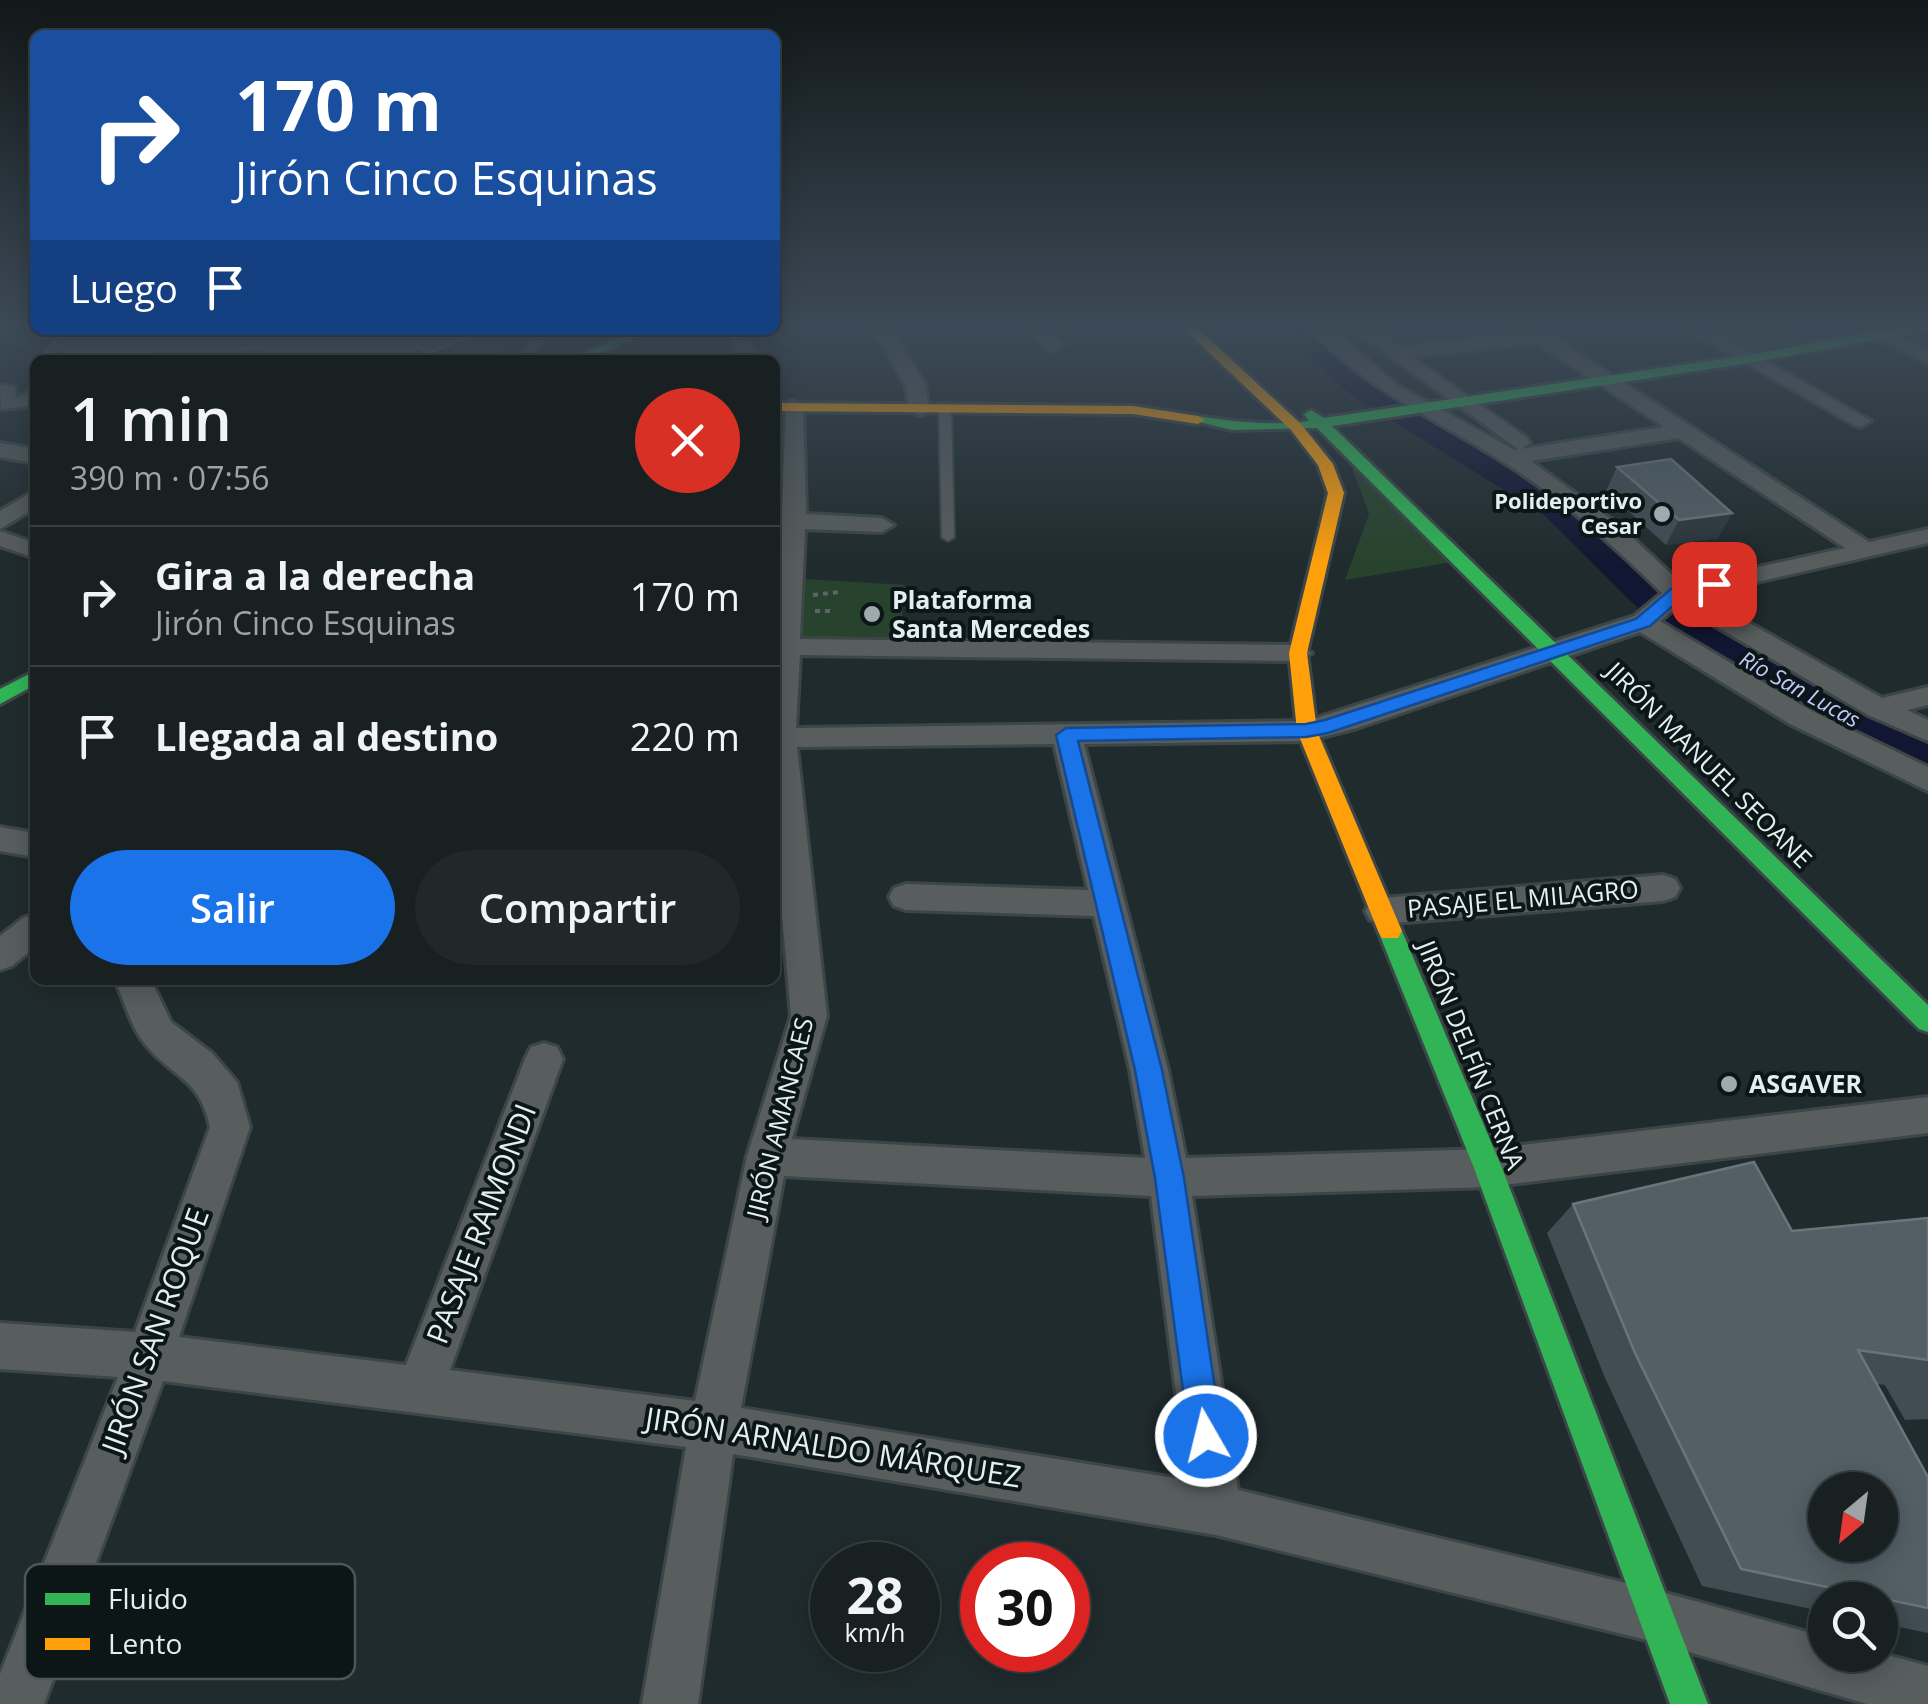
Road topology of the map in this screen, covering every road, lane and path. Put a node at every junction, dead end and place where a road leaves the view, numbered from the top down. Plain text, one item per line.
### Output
1 (918, 405) edge
2 (1275, 405) edge
3 (1298, 405) edge
4 (1404, 405) edge
5 (1454, 405) edge
6 (1467, 405) edge
7 (1642, 405) edge
8 (1831, 405) edge
9 (784, 407) edge
10 (919, 409) junction
11 (945, 409) junction
12 (1409, 411) junction
13 (1862, 422) dead end
14 (1321, 423) junction
15 (1296, 426) junction
16 (1682, 431) junction
17 (0, 450) edge
18 (30, 455) edge
19 (1523, 456) junction
20 (30, 501) edge
21 (784, 520) edge
22 (0, 522) edge
23 (882, 525) dead end
24 (948, 536) dead end
25 (1928, 536) edge
26 (0, 538) edge
27 (30, 549) edge
28 (1865, 550) junction
29 (840, 592) dead end
30 (806, 596) dead end
31 (1673, 597) junction
32 (804, 611) dead end
33 (832, 611) dead end
34 (1644, 621) junction
35 (780, 622) edge
36 (780, 647) edge
37 (1554, 650) junction
38 (1298, 653) junction
39 (29, 667) edge
40 (0, 672) edge
41 (1928, 696) edge
42 (0, 698) edge
43 (1878, 708) junction
44 (1306, 730) junction
45 (1928, 731) edge
46 (1066, 735) junction
47 (780, 738) edge
48 (780, 757) edge
49 (1928, 780) edge
50 (0, 839) edge
51 (30, 844) edge
52 (1663, 888) dead end
53 (906, 896) dead end
54 (1110, 904) junction
55 (1382, 911) junction
56 (30, 931) edge
57 (0, 956) edge
58 (135, 985) edge
59 (1928, 1021) edge
60 (544, 1059) dead end
61 (1928, 1115) edge
62 (767, 1156) junction
63 (1488, 1168) junction
64 (1169, 1178) junction
65 (0, 1346) edge
66 (149, 1356) junction
67 (420, 1389) junction
68 (713, 1427) junction
69 (1216, 1510) junction
70 (70, 1564) edge
71 (1655, 1616) junction
72 (26, 1679) edge
73 (1928, 1694) edge
74 (16, 1704) edge
75 (670, 1704) edge
76 (1688, 1704) edge

1 - 10 street
2 - 15 main road, JIRÓN DELFÍN CERNA
3 - 14 main road, JIRÓN MANUEL SEOANE
4 - 12 street
5 - 12 main road
6 - 19 street
7 - 16 street
8 - 13 street
9 - 10 main road
9 - 21 street, JIRÓN AMANCAES
10 - 11 main road
11 - 15 main road
11 - 24 lane
12 - 14 main road
12 - 19 street
14 - 15 main road
14 - 37 main road, JIRÓN MANUEL SEOANE
15 - 38 main road, JIRÓN DELFÍN CERNA
16 - 19 street
16 - 28 street
17 - 18 street
19 - 31 street
20 - 22 street
21 - 23 street
21 - 35 street, JIRÓN AMANCAES
25 - 28 street
26 - 27 street
28 - 31 street
29 - 30 path
31 - 34 street
31 - 43 street
32 - 33 path
34 - 37 street
34 - 49 street
36 - 38 street
37 - 44 street
37 - 59 main road, JIRÓN MANUEL SEOANE
38 - 44 main road, JIRÓN DELFÍN CERNA
39 - 40 main road
39 - 42 main road
41 - 43 street
43 - 45 street
44 - 46 street
44 - 55 main road, JIRÓN DELFÍN CERNA
46 - 47 street
46 - 54 street
48 - 62 street, JIRÓN AMANCAES
50 - 51 street
52 - 55 street, PASAJE EL MILAGRO
53 - 54 street
54 - 64 street
55 - 63 main road, JIRÓN DELFÍN CERNA
56 - 57 street
58 - 66 street, JIRÓN SAN ROQUE
60 - 67 street, PASAJE RAIMONDI
61 - 63 street
62 - 64 street
62 - 68 street, JIRÓN AMANCAES
63 - 64 street
63 - 71 main road, JIRÓN DELFÍN CERNA
64 - 69 street
65 - 66 street, JIRÓN ARNALDO MÁRQUEZ
66 - 67 street, JIRÓN ARNALDO MÁRQUEZ
66 - 70 street, JIRÓN SAN ROQUE
67 - 68 street, JIRÓN ARNALDO MÁRQUEZ
68 - 69 street, JIRÓN ARNALDO MÁRQUEZ
68 - 75 street, JIRÓN AMANCAES
69 - 71 street, JIRÓN ARNALDO MÁRQUEZ
71 - 73 street, JIRÓN ARNALDO MÁRQUEZ
71 - 76 main road, JIRÓN DELFÍN CERNA
72 - 74 street, JIRÓN SAN ROQUE

